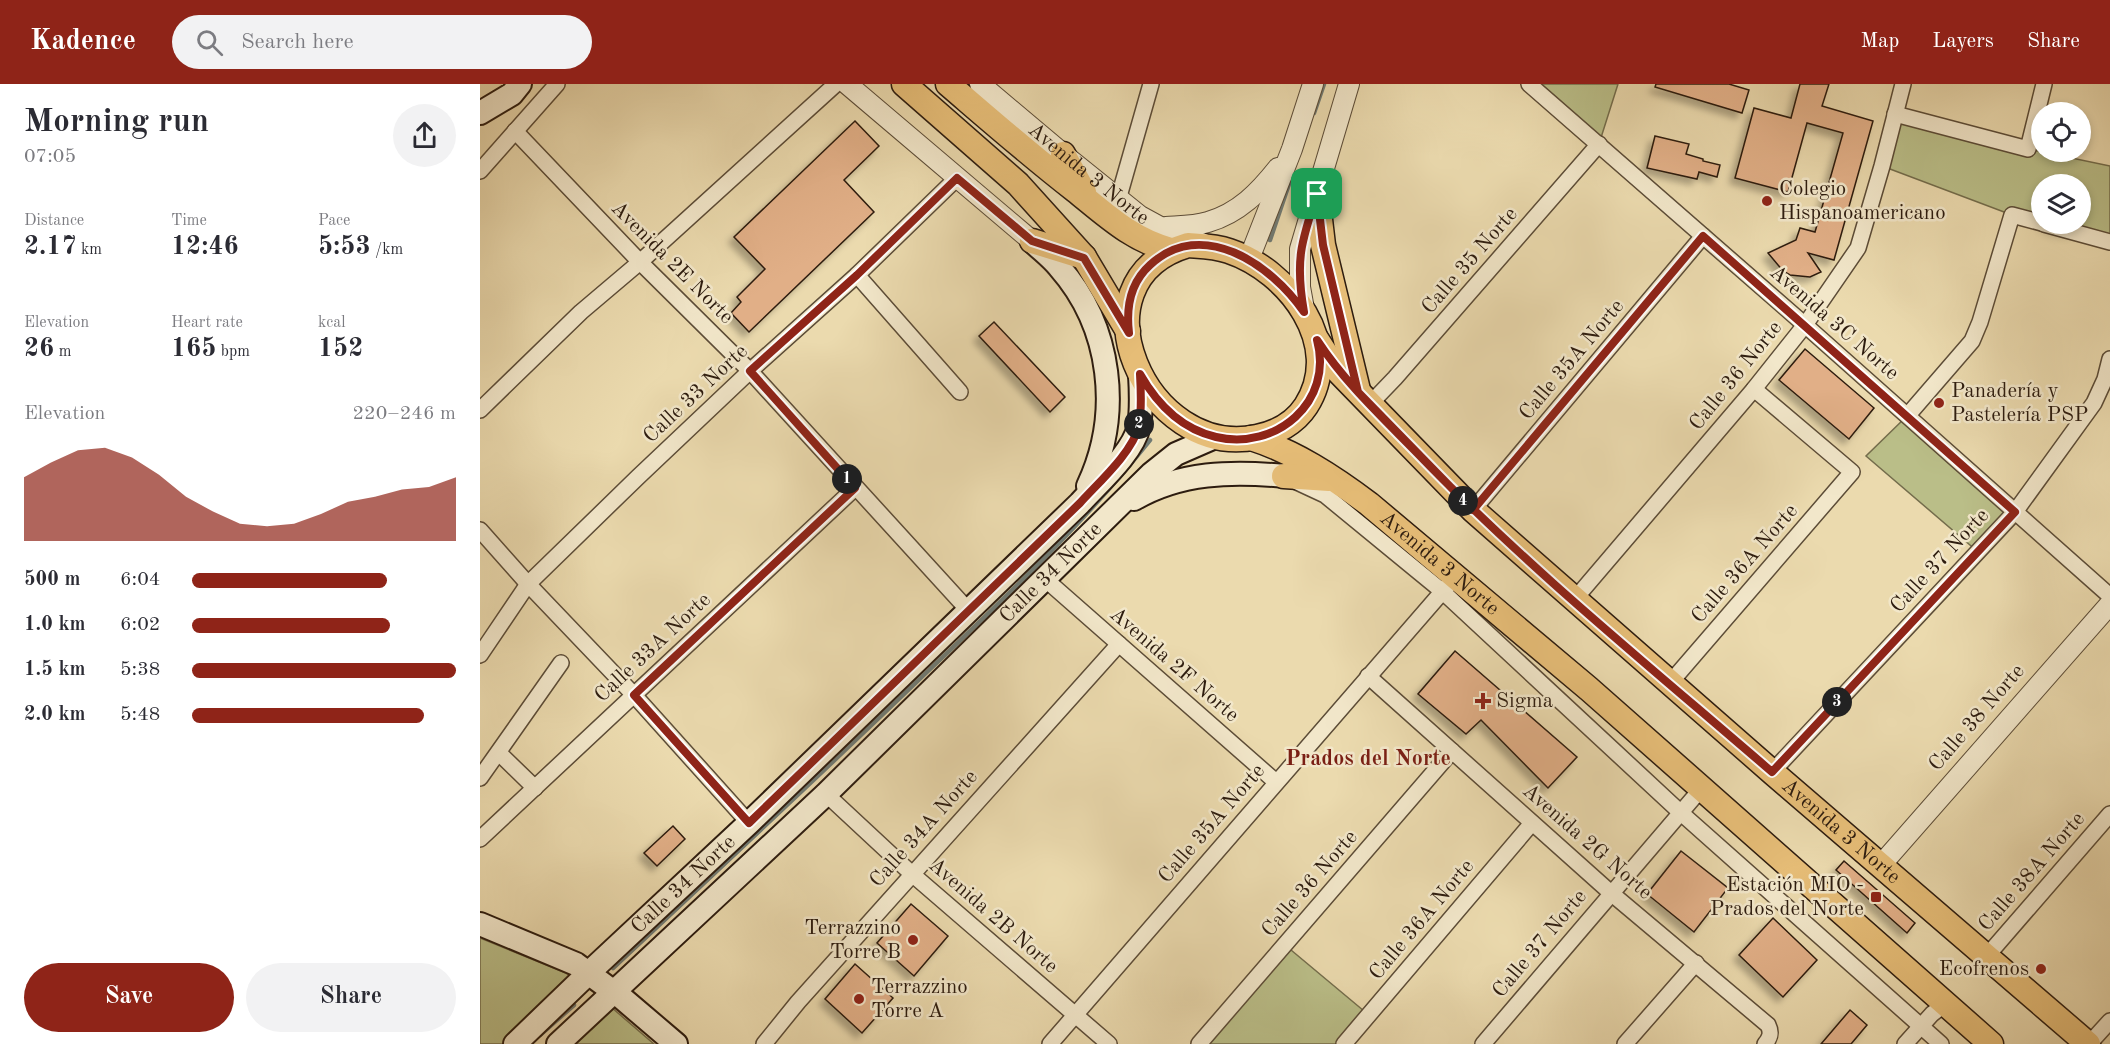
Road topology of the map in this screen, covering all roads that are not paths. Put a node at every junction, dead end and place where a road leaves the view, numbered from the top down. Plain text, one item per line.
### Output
1 (520, 84) edge
2 (557, 84) edge
3 (836, 84) edge
4 (847, 84) edge
5 (904, 84) edge
6 (948, 84) edge
7 (1151, 84) edge
8 (1313, 84) edge
9 (1349, 84) edge
10 (1529, 84) edge
11 (1903, 84) edge
12 (2044, 84) edge
13 (991, 88) edge
14 (480, 113) edge
15 (1895, 114) junction
16 (515, 131) junction
17 (1599, 144) junction
18 (1292, 149) junction
19 (1063, 154) junction
20 (480, 171) edge
21 (957, 178) junction
22 (1317, 194) junction
23 (1118, 200) junction
24 (1092, 204) junction
25 (2031, 220) edge
26 (1162, 228) junction
27 (2082, 234) edge
28 (1703, 236) junction
29 (1032, 241) junction
30 (2110, 242) edge
31 (1210, 246) junction
32 (1171, 250) junction
33 (1084, 258) junction
34 (1249, 259) junction
35 (640, 262) junction
36 (857, 275) junction
37 (1304, 312) junction
38 (1805, 325) junction
39 (1129, 333) junction
40 (1317, 340) junction
41 (2110, 359) edge
42 (750, 371) junction
43 (1140, 374) junction
44 (1754, 389) junction
45 (960, 392) dead end
46 (1364, 398) junction
47 (480, 410) edge
48 (1908, 415) junction
49 (1215, 437) junction
50 (1251, 438) junction
51 (1284, 476) junction
52 (1335, 479) junction
53 (855, 488) junction
54 (1080, 503) junction
55 (1473, 510) junction
56 (1112, 512) junction
57 (2015, 512) junction
58 (480, 530) edge
59 (1045, 579) junction
60 (528, 584) junction
61 (1448, 584) junction
62 (2110, 596) edge
63 (1574, 600) junction
64 (2110, 604) edge
65 (968, 610) junction
66 (1119, 644) junction
67 (480, 655) edge
68 (561, 663) dead end
69 (1368, 676) junction
70 (1670, 683) junction
71 (634, 695) junction
72 (1452, 751) junction
73 (498, 753) junction
74 (1772, 772) junction
75 (480, 778) edge
76 (1276, 783) junction
77 (535, 788) junction
78 (1701, 789) junction
79 (826, 794) junction
80 (1680, 812) junction
81 (2110, 814) edge
82 (749, 823) junction
83 (1532, 823) junction
84 (480, 839) edge
85 (1881, 865) junction
86 (912, 874) junction
87 (1611, 893) junction
88 (480, 924) edge
89 (480, 938) edge
90 (1986, 957) junction
91 (1696, 963) junction
92 (583, 978) junction
93 (610, 997) junction
94 (1945, 1004) junction
95 (1074, 1015) junction
96 (2110, 1021) edge
97 (1921, 1026) junction
98 (1766, 1043) edge
99 (516, 1044) edge
100 (558, 1044) edge
101 (654, 1044) edge
102 (676, 1044) edge
103 (764, 1044) edge
104 (1050, 1044) edge
105 (1108, 1044) edge
106 (1199, 1044) edge
107 (1344, 1044) edge
108 (1483, 1044) edge
109 (1625, 1044) edge
110 (1905, 1044) edge
111 (1941, 1044) edge
112 (1991, 1044) edge
113 (2089, 1044) edge

1 - 14 main road
2 - 16 street
3 - 35 street
4 - 21 street
5 - 33 main road
6 - 24 main road, Avenida 3 Norte
7 - 23 street
8 - 18 street
9 - 22 street
10 - 17 street, Avenida 3C Norte
11 - 15 street, Calle 36 Norte
12 - 15 street
13 - 19 street, Avenida 3 Norte
15 - 38 street, Calle 36 Norte
16 - 20 street
16 - 35 street, Avenida 2E Norte
17 - 28 street, Avenida 3C Norte
17 - 46 street, Calle 35 Norte
18 - 26 street
18 - 34 street
19 - 23 street, Avenida 3 Norte
19 - 24 main road
21 - 29 street
21 - 36 street, Calle 33 Norte
22 - 37 street
22 - 46 main road
23 - 26 street, Avenida 3 Norte
24 - 32 main road, Avenida 3 Norte
25 - 48 street
26 - 31 street, Avenida 3 Norte
27 - 30 street
28 - 38 street, Avenida 3C Norte
28 - 55 street, Calle 35A Norte
29 - 33 main road
29 - 54 main road
31 - 32 main road
31 - 34 main road
32 - 39 main road
33 - 39 main road
34 - 37 main road
35 - 42 street, Avenida 2E Norte
35 - 47 street
36 - 42 street, Calle 33 Norte
36 - 45 street
37 - 40 main road
38 - 44 street, Calle 36 Norte
38 - 48 street, Avenida 3C Norte
39 - 43 main road
40 - 46 main road, Avenida 3 Norte
40 - 50 main road
41 - 57 street, Calle 37 Norte
42 - 53 street, Avenida 2E Norte
42 - 60 street, Calle 33 Norte
43 - 49 main road
43 - 54 main road, Calle 34 Norte
44 - 63 street, Calle 36 Norte
44 - 70 street, Calle 36A Norte
46 - 55 main road, Avenida 3 Norte
48 - 57 street, Avenida 3C Norte
49 - 50 main road
49 - 56 main road, Calle 34 Norte
50 - 52 main road, Avenida 3 Norte
51 - 52 main road
51 - 56 main road
51 - 61 street, Avenida 3 Norte
52 - 61 main road, Avenida 3 Norte
53 - 65 street, Avenida 2E Norte
53 - 71 street, Calle 33A Norte
54 - 65 main road, Calle 34 Norte
55 - 63 main road, Avenida 3 Norte
56 - 59 main road, Calle 34 Norte
57 - 62 street, Avenida 3C Norte
57 - 74 street, Calle 37 Norte
58 - 60 street
59 - 66 street, Avenida 2F Norte
59 - 79 main road, Calle 34 Norte
60 - 67 street, Calle 33 Norte
60 - 71 street
61 - 69 street, Calle 35A Norte
61 - 78 main road, Avenida 3 Norte
61 - 80 street, Avenida 3 Norte
63 - 70 main road, Avenida 3 Norte
64 - 85 street, Calle 38 Norte
65 - 82 main road, Calle 34 Norte
66 - 76 street, Avenida 2F Norte
66 - 86 street, Calle 34A Norte
68 - 73 street
69 - 72 street, Avenida 2G Norte
69 - 76 street, Calle 35A Norte
70 - 74 main road, Avenida 3 Norte
71 - 77 street, Calle 33A Norte
71 - 82 street
72 - 83 street, Avenida 2G Norte
72 - 106 street, Calle 36 Norte
73 - 75 street
73 - 77 street
74 - 85 main road, Avenida 3 Norte
76 - 95 street, Calle 35A Norte
77 - 84 street, Calle 33A Norte
78 - 80 street, Calle 37 Norte
78 - 94 main road, Avenida 3 Norte
79 - 86 street, Avenida 2B Norte
79 - 93 main road, Calle 34 Norte
80 - 87 street, Calle 37 Norte
80 - 97 street, Avenida 3 Norte
81 - 90 street, Calle 38A Norte
82 - 92 main road, Calle 34 Norte
83 - 87 street, Avenida 2G Norte
83 - 107 street, Calle 36A Norte
85 - 90 main road, Avenida 3 Norte
86 - 95 street, Avenida 2B Norte
86 - 103 street, Calle 34A Norte
87 - 91 street, Avenida 2G Norte
87 - 108 street, Calle 37 Norte
88 - 92 main road
89 - 92 main road
90 - 113 main road, Avenida 3 Norte
91 - 98 street, Avenida 2G Norte
91 - 109 street
92 - 93 main road
92 - 99 main road, Calle 34 Norte
93 - 100 main road, Calle 34 Norte
93 - 101 main road
93 - 102 main road
94 - 97 street
94 - 112 main road, Avenida 3 Norte
95 - 104 street, Calle 35A Norte
95 - 105 street, Avenida 2B Norte
96 - 113 street
97 - 110 street
97 - 111 street, Avenida 3 Norte

